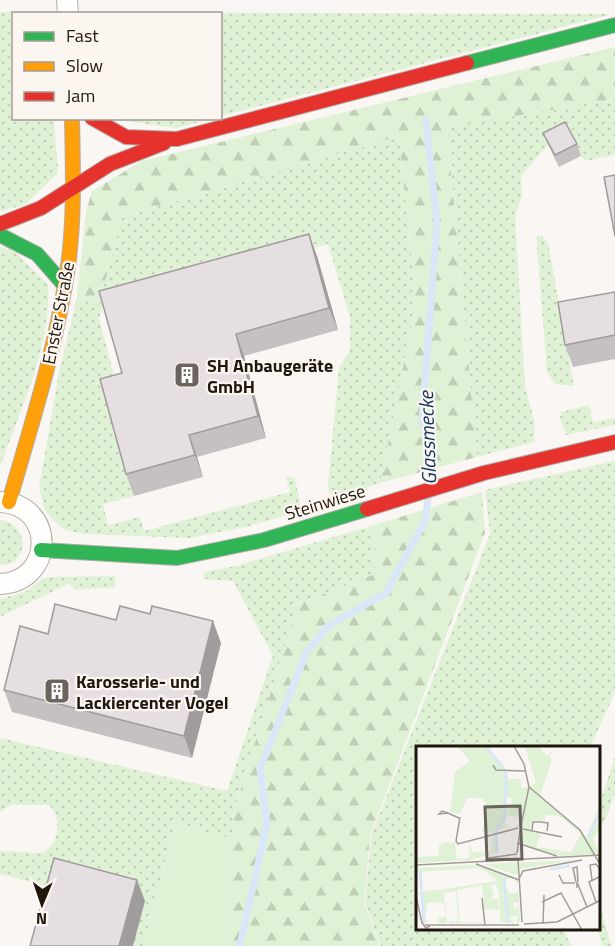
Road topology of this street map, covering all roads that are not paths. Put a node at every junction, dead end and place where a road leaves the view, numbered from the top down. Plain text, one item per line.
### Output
1 (615, 25) edge
2 (72, 120) edge
3 (96, 120) edge
4 (177, 139) junction
5 (74, 189) junction
6 (0, 224) edge
7 (0, 235) edge
8 (65, 286) junction
9 (615, 442) edge
10 (5, 502) edge
11 (41, 550) junction
12 (0, 584) edge

1 - 4 main road
2 - 5 main road, Enster Straße
3 - 4 main road
4 - 5 main road
5 - 6 main road
5 - 8 main road, Enster Straße
7 - 8 main road
8 - 10 main road, Enster Straße
9 - 11 main road, Steinwiese
10 - 11 street
11 - 12 street

